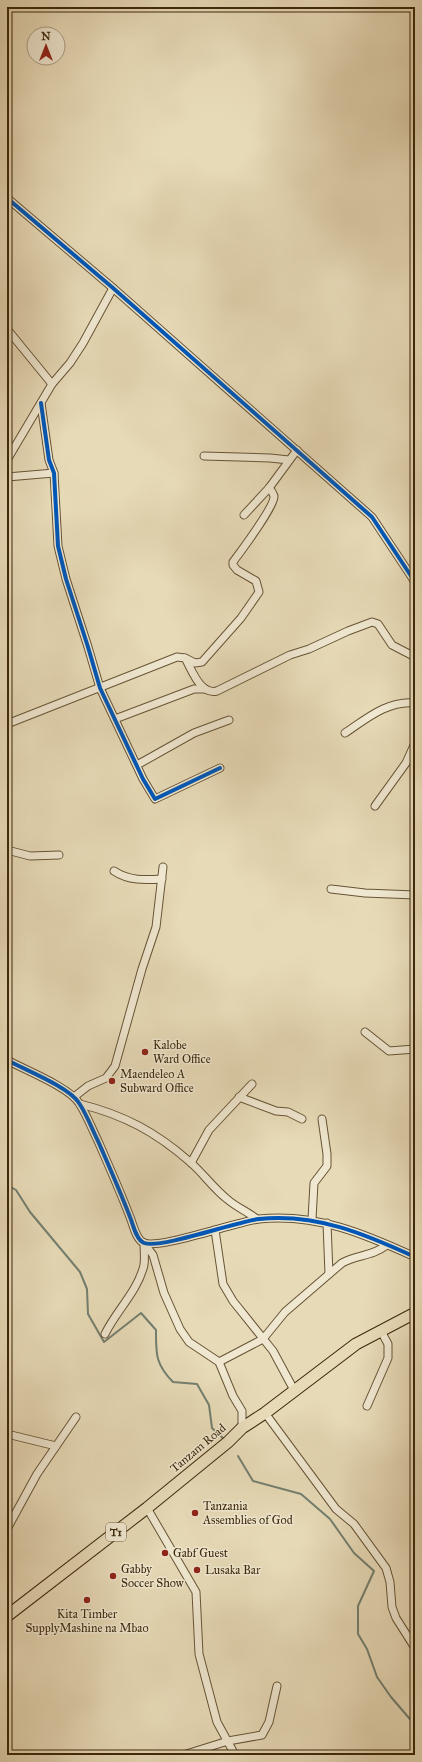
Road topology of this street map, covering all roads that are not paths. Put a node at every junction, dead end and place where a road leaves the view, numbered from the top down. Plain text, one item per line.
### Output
1 (7, 198) edge
2 (114, 288) junction
3 (7, 329) edge
4 (52, 384) junction
5 (41, 403) junction
6 (297, 450) junction
7 (204, 456) dead end
8 (7, 460) edge
9 (289, 460) junction
10 (54, 473) junction
11 (7, 477) edge
12 (269, 488) junction
13 (244, 516) dead end
14 (415, 582) edge
15 (415, 657) edge
16 (185, 658) junction
17 (100, 688) junction
18 (204, 689) junction
19 (415, 703) edge
20 (115, 719) junction
21 (229, 720) dead end
22 (7, 724) edge
23 (345, 733) dead end
24 (415, 744) edge
25 (136, 765) junction
26 (220, 768) dead end
27 (375, 806) dead end
28 (7, 850) edge
29 (59, 855) dead end
30 (163, 867) dead end
31 (114, 871) dead end
32 (162, 879) junction
33 (332, 889) dead end
34 (415, 895) edge
35 (365, 1032) dead end
36 (415, 1049) edge
37 (7, 1060) edge
38 (252, 1084) dead end
39 (74, 1097) junction
40 (239, 1097) junction
41 (80, 1104) junction
42 (302, 1119) dead end
43 (322, 1120) dead end
44 (191, 1162) junction
45 (257, 1219) junction
46 (312, 1220) junction
47 (327, 1223) junction
48 (214, 1230) junction
49 (144, 1243) junction
50 (388, 1244) junction
51 (415, 1257) edge
52 (329, 1274) junction
53 (415, 1313) edge
54 (381, 1331) junction
55 (105, 1334) dead end
56 (263, 1339) junction
57 (219, 1362) junction
58 (294, 1390) junction
59 (367, 1406) dead end
60 (265, 1413) junction
61 (76, 1417) dead end
62 (242, 1428) junction
63 (7, 1434) edge
64 (56, 1446) junction
65 (147, 1508) junction
66 (7, 1529) edge
67 (7, 1616) edge
68 (415, 1648) edge
69 (277, 1686) dead end
70 (228, 1742) junction
71 (183, 1755) edge
72 (235, 1755) edge

1 - 2 street
2 - 4 street
2 - 6 street
3 - 4 street
4 - 5 street
5 - 8 street
5 - 10 street
6 - 9 street
6 - 14 street
7 - 9 street
9 - 12 street
10 - 11 street
10 - 17 street
12 - 13 street
12 - 16 street
15 - 18 street
16 - 17 street
16 - 18 street
17 - 20 street
17 - 22 street
18 - 20 street
19 - 23 street
20 - 25 street
21 - 25 street
24 - 27 street
25 - 26 street
28 - 29 street
30 - 32 street
31 - 32 street
32 - 39 street
33 - 34 street
35 - 36 street
37 - 39 street
38 - 40 street
39 - 41 street
40 - 42 street
40 - 44 street
41 - 44 street
41 - 49 street
43 - 46 street
44 - 45 street
45 - 46 street
45 - 48 street
46 - 47 street
47 - 50 street
47 - 52 street
48 - 49 street
48 - 56 street
49 - 55 street
49 - 57 street
50 - 51 street
50 - 52 street
52 - 56 street
53 - 54 highway, Tanzam Road / T1
54 - 58 highway, Tanzam Road / T1
54 - 59 street
56 - 57 street
56 - 58 street
57 - 62 street
58 - 60 highway, Tanzam Road / T1
60 - 62 highway, Tanzam Road / T1
60 - 68 street
61 - 64 street
62 - 65 highway, Tanzam Road / T1
63 - 64 street
64 - 66 street
65 - 67 highway, Tanzam Road / T1
65 - 70 street
69 - 70 street
70 - 71 street
70 - 72 street

